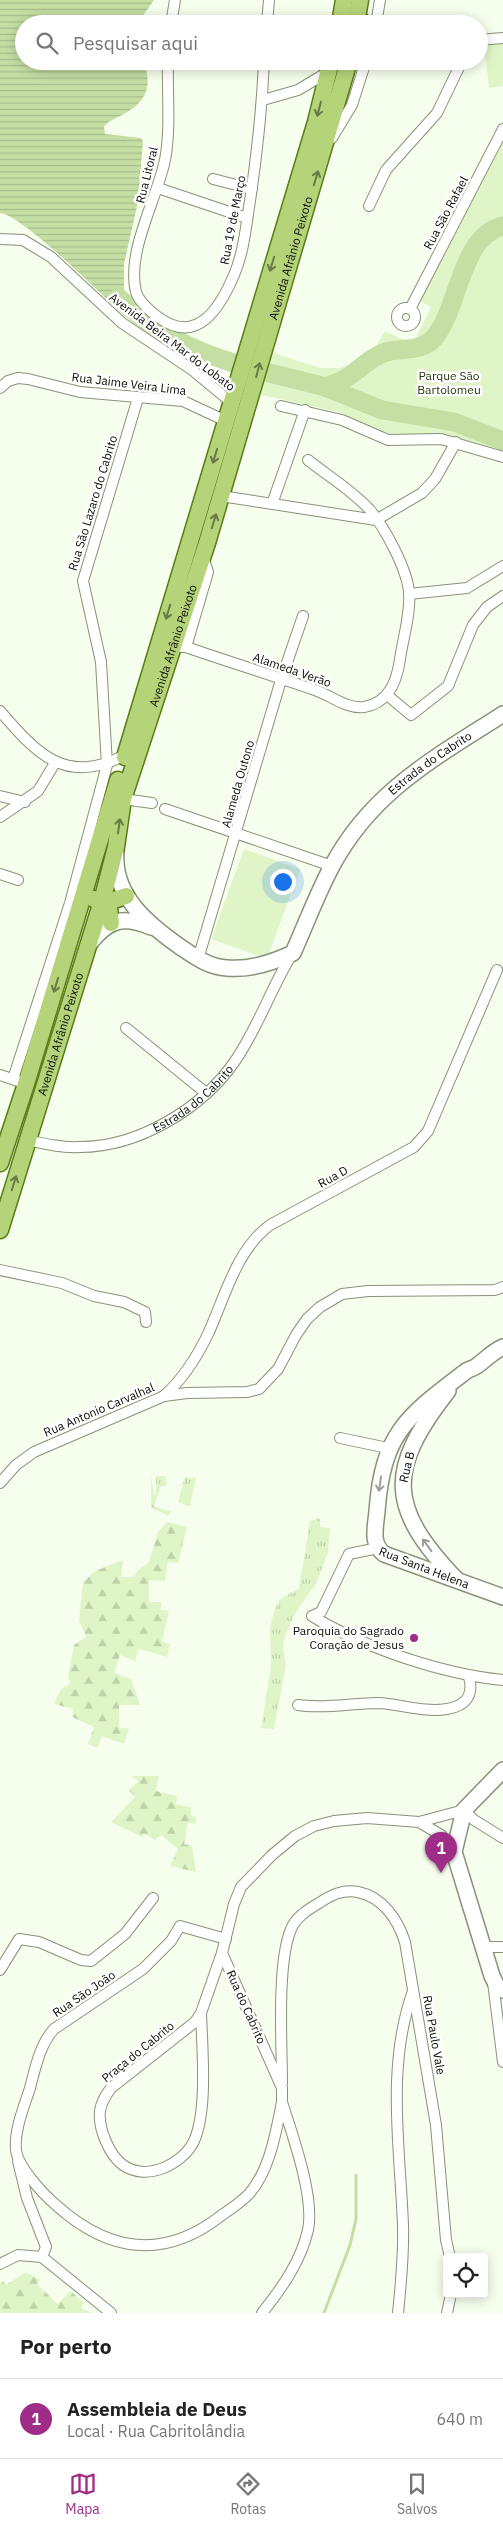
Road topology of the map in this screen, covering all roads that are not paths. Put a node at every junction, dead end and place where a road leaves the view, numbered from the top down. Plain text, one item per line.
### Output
1 (175, 0) edge
2 (269, 0) edge
3 (344, 0) edge
4 (360, 0) edge
5 (380, 0) edge
6 (172, 15) edge
7 (268, 15) edge
8 (349, 15) edge
9 (355, 15) edge
10 (378, 15) edge
11 (503, 38) edge
12 (488, 39) edge
13 (168, 70) edge
14 (264, 70) edge
15 (325, 70) edge
16 (329, 70) edge
17 (347, 70) edge
18 (363, 70) edge
19 (458, 70) edge
20 (263, 100) junction
21 (503, 129) edge
22 (325, 150) junction
23 (213, 179) dead end
24 (158, 188) junction
25 (252, 189) junction
26 (369, 206) dead end
27 (247, 218) junction
28 (0, 239) edge
29 (136, 292) joint
30 (410, 309) dead end
31 (258, 339) junction
32 (0, 388) edge
33 (138, 398) junction
34 (233, 398) junction
35 (281, 406) dead end
36 (305, 410) junction
37 (226, 421) junction
38 (456, 442) junction
39 (503, 457) edge
40 (308, 460) dead end
41 (222, 496) junction
42 (272, 504) junction
43 (376, 520) junction
44 (503, 566) edge
45 (409, 594) junction
46 (503, 596) edge
47 (303, 616) dead end
48 (180, 647) junction
49 (281, 680) junction
50 (387, 695) junction
51 (0, 711) edge
52 (503, 714) edge
53 (125, 755) junction
54 (55, 763) junction
55 (107, 764) junction
56 (0, 796) edge
57 (123, 799) junction
58 (25, 802) junction
59 (152, 803) dead end
60 (165, 809) dead end
61 (0, 817) edge
62 (236, 834) junction
63 (116, 847) junction
64 (332, 866) junction
65 (0, 874) edge
66 (18, 880) dead end
67 (82, 896) junction
68 (126, 896) junction
69 (105, 901) junction
70 (111, 923) junction
71 (153, 927) junction
72 (88, 945) junction
73 (293, 953) junction
74 (198, 959) junction
75 (497, 970) dead end
76 (126, 1028) dead end
77 (0, 1075) edge
78 (19, 1082) junction
79 (206, 1092) junction
80 (27, 1140) junction
81 (0, 1162) edge
82 (0, 1230) edge
83 (0, 1270) edge
84 (503, 1287) edge
85 (146, 1322) dead end
86 (503, 1347) edge
87 (458, 1378) junction
88 (164, 1396) junction
89 (406, 1422) junction
90 (420, 1432) junction
91 (340, 1438) dead end
92 (388, 1448) junction
93 (0, 1483) edge
94 (378, 1548) junction
95 (459, 1581) junction
96 (503, 1597) edge
97 (470, 1677) junction
98 (503, 1680) edge
99 (298, 1705) dead end
100 (503, 1770) edge
101 (464, 1810) junction
102 (419, 1822) junction
103 (503, 1838) edge
104 (454, 1852) junction
105 (152, 1898) dead end
106 (226, 1939) junction
107 (484, 1947) junction
108 (503, 1947) edge
109 (222, 1953) junction
110 (0, 1970) edge
111 (492, 1976) junction
112 (503, 1990) edge
113 (413, 1991) junction
114 (201, 2013) junction
115 (503, 2062) edge
116 (282, 2088) junction
117 (282, 2102) junction
118 (16, 2152) junction
119 (449, 2253) edge
120 (42, 2257) junction
121 (0, 2264) edge
122 (450, 2298) edge
123 (110, 2313) edge
124 (262, 2313) edge
125 (398, 2313) edge
126 (446, 2313) edge

1 - 6 street
2 - 7 street
3 - 8 main road
4 - 9 main road
5 - 10 street
11 - 12 street
13 - 24 street, Rua Litoral
14 - 20 street, Rua 19 de Março
15 - 20 street
16 -> 31 main road, Avenida Afrânio Peixoto
17 - 22 main road, Avenida Afrânio Peixoto
18 - 22 street
19 - 26 street
20 - 25 street, Rua 19 de Março
21 - 30 street, Rua São Rafael
31 -> 22 main road, Avenida Afrânio Peixoto
23 - 25 street
24 - 27 street
24 - 29 street, Rua Litoral
25 - 27 street, Rua 19 de Março
27 - 29 street, Rua 19 de Março
28 - 34 street, Avenida Beira Mar do Lobato
31 - 34 main road, Avenida Afrânio Peixoto
41 -> 31 main road, Avenida Afrânio Peixoto
32 - 33 street, Rua Jaime Veira Lima
33 - 37 street, Rua Jaime Veira Lima
33 - 55 street, Rua São Lazaro do Cabrito
34 - 37 main road, Avenida Afrânio Peixoto
35 - 36 street
36 - 38 street
36 - 42 street
37 -> 53 main road, Avenida Afrânio Peixoto
38 - 39 street
38 - 43 street
40 - 43 street
41 - 42 street
48 -> 41 main road, Avenida Afrânio Peixoto
42 - 43 street
43 - 45 street
44 - 45 street
45 - 50 street
46 - 50 street
47 - 49 street, Alameda Outono
48 - 49 street, Alameda Verão
48 - 57 main road, Avenida Afrânio Peixoto
49 - 50 street, Alameda Verão
49 - 62 street, Alameda Outono
51 - 54 street
52 - 64 street, Estrada do Cabrito
53 - 55 street
53 - 67 main road, Avenida Afrânio Peixoto
54 - 55 street
54 - 58 street
55 - 78 street, Rua São Lazaro do Cabrito
56 - 58 street
57 - 59 street
63 -> 57 main road, Avenida Afrânio Peixoto
58 - 61 street
60 - 62 street
62 - 64 street
62 - 74 street, Alameda Outono
63 - 68 street
63 - 69 main road, Avenida Afrânio Peixoto
64 - 73 street, Estrada do Cabrito
65 - 66 street
67 - 69 main road
67 -> 78 main road, Avenida Afrânio Peixoto
68 - 69 main road
68 - 71 street
69 - 70 main road
69 - 72 main road, Avenida Afrânio Peixoto
70 - 71 street
70 - 72 street
71 - 74 street
72 - 80 main road, Avenida Afrânio Peixoto
73 - 74 street
73 - 79 street, Estrada do Cabrito
75 - 88 street, Rua D
76 - 79 street
77 - 78 street
78 - 81 main road, Avenida Afrânio Peixoto
79 - 80 street, Estrada do Cabrito
82 -> 80 main road, Avenida Afrânio Peixoto
83 - 85 street
84 - 88 street, Rua Antonio Carvalhal
86 - 87 street, Rua B
87 - 89 street, Rua B
87 - 90 street, Rua B
88 - 93 street, Rua Antonio Carvalhal
89 - 90 street
89 - 92 street, Rua B
95 -> 90 street, Rua B
91 - 92 street
92 -> 94 street, Rua B
94 - 95 street, Rua Santa Helena
94 - 97 street, Rua Santa Helena
95 - 96 street, Rua Santa Helena
97 - 98 street
97 - 99 street
100 - 101 street
101 - 102 street
101 - 103 street
101 - 104 street
102 - 104 street
102 - 106 street
104 - 107 street
105 - 110 street
106 - 109 street
106 - 118 street, Rua São João
107 - 108 street
107 - 111 street
109 - 114 street, Praça do Cabrito
109 - 116 street, Rua do Cabrito
111 - 112 street
111 - 115 street
113 - 116 street
113 - 119 street, Rua Paulo Vale
113 - 125 street, Rua Paulo Vale
114 - 114 street, Praça do Cabrito
116 - 117 street, Rua do Cabrito
117 - 118 street
117 - 124 street, Rua do Cabrito
118 - 120 street
120 - 121 street
120 - 123 street
122 - 126 street

